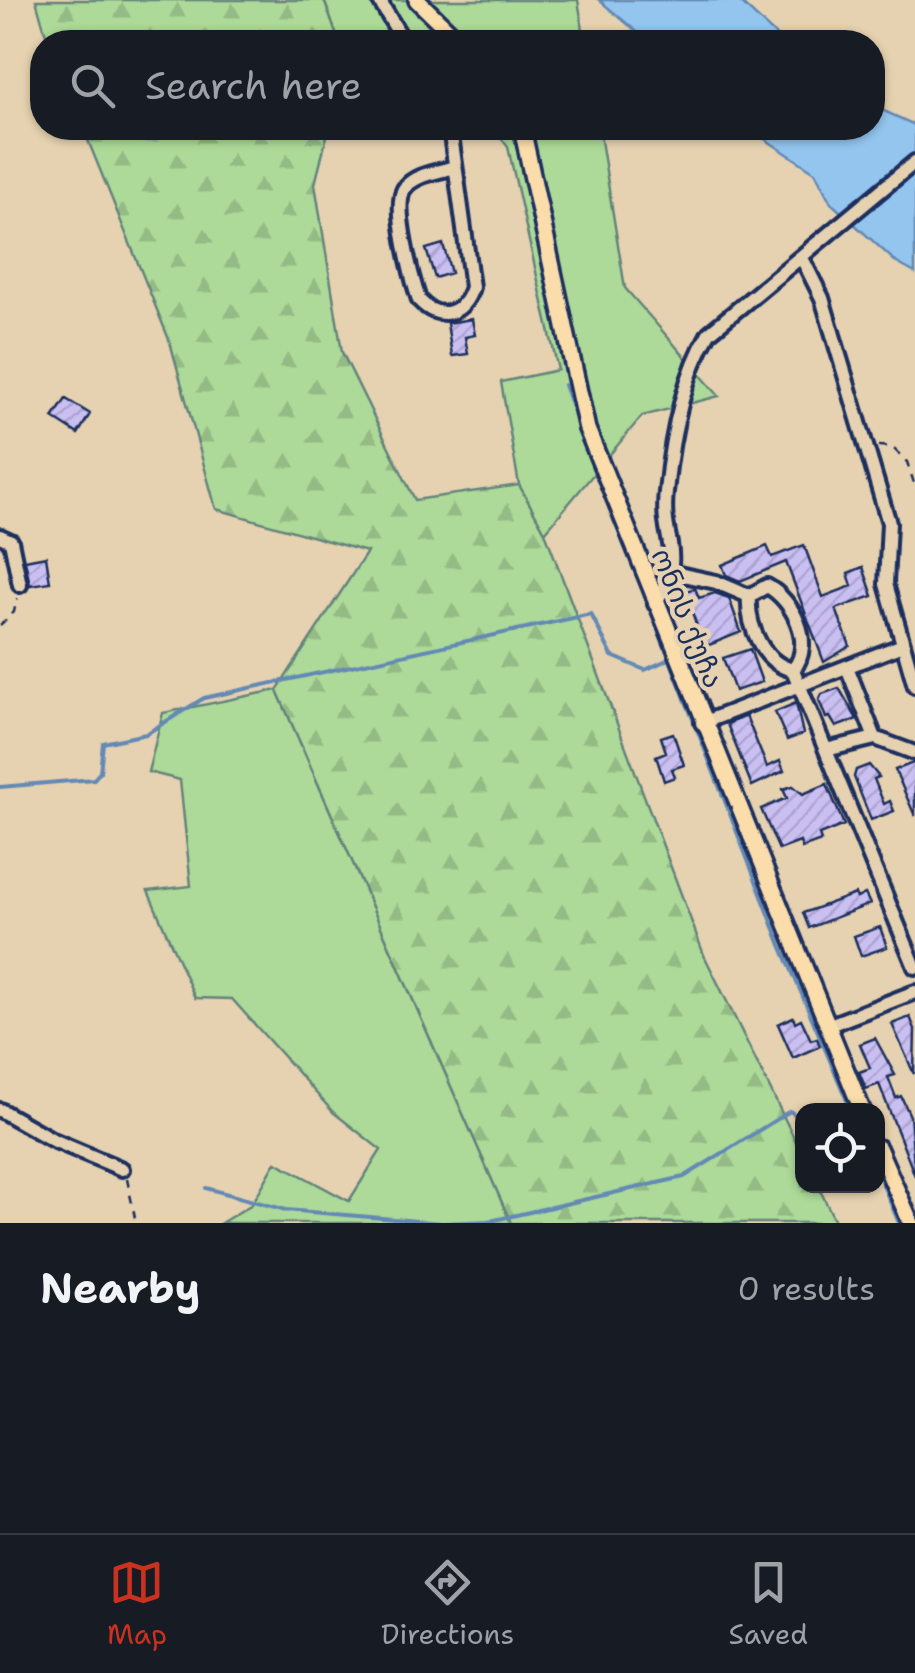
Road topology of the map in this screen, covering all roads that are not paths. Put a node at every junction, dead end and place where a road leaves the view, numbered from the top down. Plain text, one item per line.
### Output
1 (379, 0) edge
2 (417, 0) edge
3 (397, 30) edge
4 (448, 30) edge
5 (452, 140) edge
6 (525, 140) edge
7 (915, 162) edge
8 (455, 167) junction
9 (802, 258) junction
10 (0, 536) edge
11 (674, 573) junction
12 (20, 585) road end
13 (749, 596) junction
14 (655, 605) junction
15 (900, 646) junction
16 (847, 667) junction
17 (793, 670) junction
18 (799, 686) junction
19 (915, 686) edge
20 (702, 723) junction
21 (875, 738) junction
22 (826, 750) junction
23 (915, 753) edge
24 (915, 967) edge
25 (915, 992) edge
26 (827, 1026) junction
27 (859, 1103) edge
28 (0, 1110) edge
29 (885, 1164) edge
30 (122, 1168) road end
31 (910, 1223) edge

1 - 3 street
2 - 4 main road
5 - 8 street
6 - 14 main road, ონის ქუჩა
7 - 9 street
8 - 8 street
9 - 11 street
9 - 15 street
10 - 12 street
11 - 13 street
11 - 14 street
13 - 17 street
13 - 17 street
14 - 20 main road, ონის ქუჩა
15 - 16 street
15 - 19 street
16 - 18 street
16 - 21 street
17 - 18 street
18 - 20 street
18 - 22 street
20 - 26 main road, ონის ქუჩა
21 - 22 street
21 - 23 street
22 - 24 street
25 - 26 street
26 - 27 main road, ონის ქუჩა
28 - 30 street
29 - 31 main road

